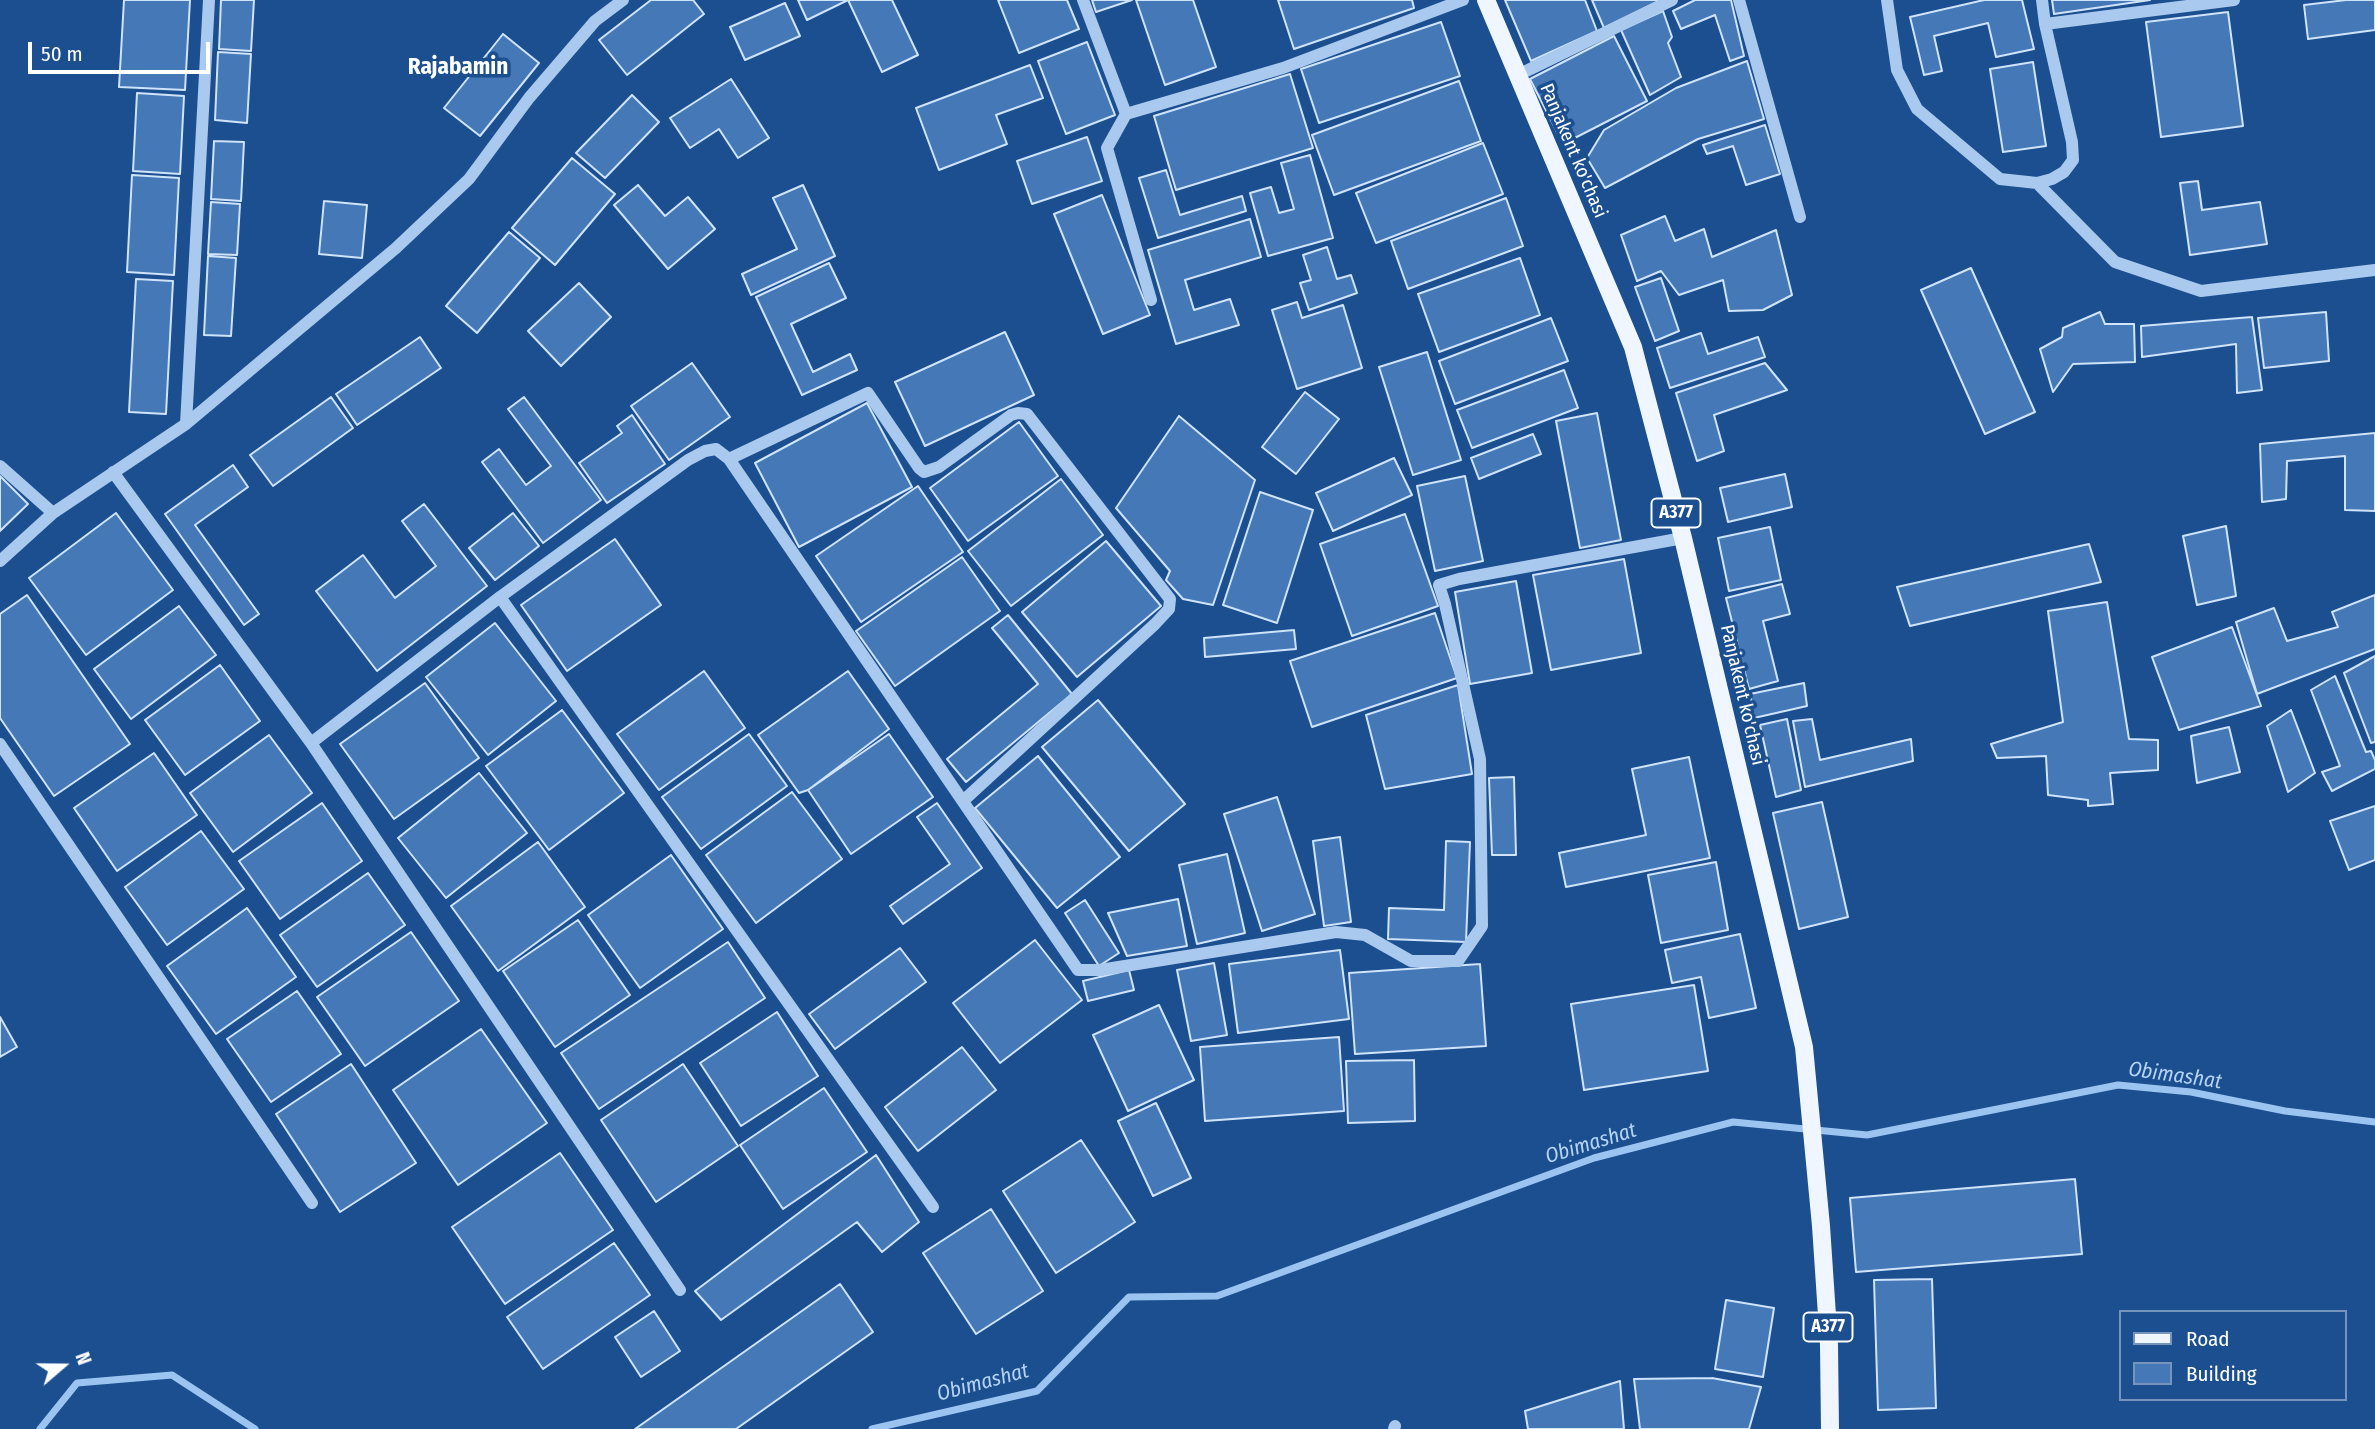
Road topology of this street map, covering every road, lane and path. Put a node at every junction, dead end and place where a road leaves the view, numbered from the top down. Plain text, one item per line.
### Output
1 (209, 0) edge
2 (623, 0) edge
3 (1083, 0) edge
4 (1463, 0) edge
5 (1486, 0) edge
6 (1672, 0) edge
7 (1740, 0) edge
8 (1887, 0) edge
9 (2042, 0) edge
10 (2234, 0) edge
11 (2045, 24) junction
12 (1518, 75) junction
13 (1126, 114) junction
14 (2037, 183) junction
15 (1800, 217) dead end
16 (2375, 270) edge
17 (1152, 300) dead end
18 (186, 424) junction
19 (729, 459) junction
20 (0, 466) edge
21 (113, 472) junction
22 (53, 513) junction
23 (1683, 538) junction
24 (0, 561) edge
25 (500, 597) junction
26 (311, 743) junction
27 (0, 744) edge
28 (963, 801) junction
29 (312, 1203) dead end
30 (933, 1207) dead end
31 (680, 1290) dead end
32 (1830, 1429) edge

1 - 18 street
2 - 18 street
3 - 13 street
4 - 13 street
5 - 12 main road, Panjakent ko'chasi / A377
6 - 12 street
7 - 15 street
8 - 14 street
9 - 11 street
10 - 11 street
11 - 14 street
12 - 23 main road, Panjakent ko'chasi / A377
13 - 17 street
14 - 16 street
18 - 21 street
19 - 25 street
19 - 28 street
19 - 28 street
20 - 22 street
21 - 22 street
21 - 26 street
22 - 24 street
23 - 28 street
23 - 32 main road, Panjakent ko'chasi / A377
25 - 26 street
25 - 30 street
26 - 31 street
27 - 29 street

